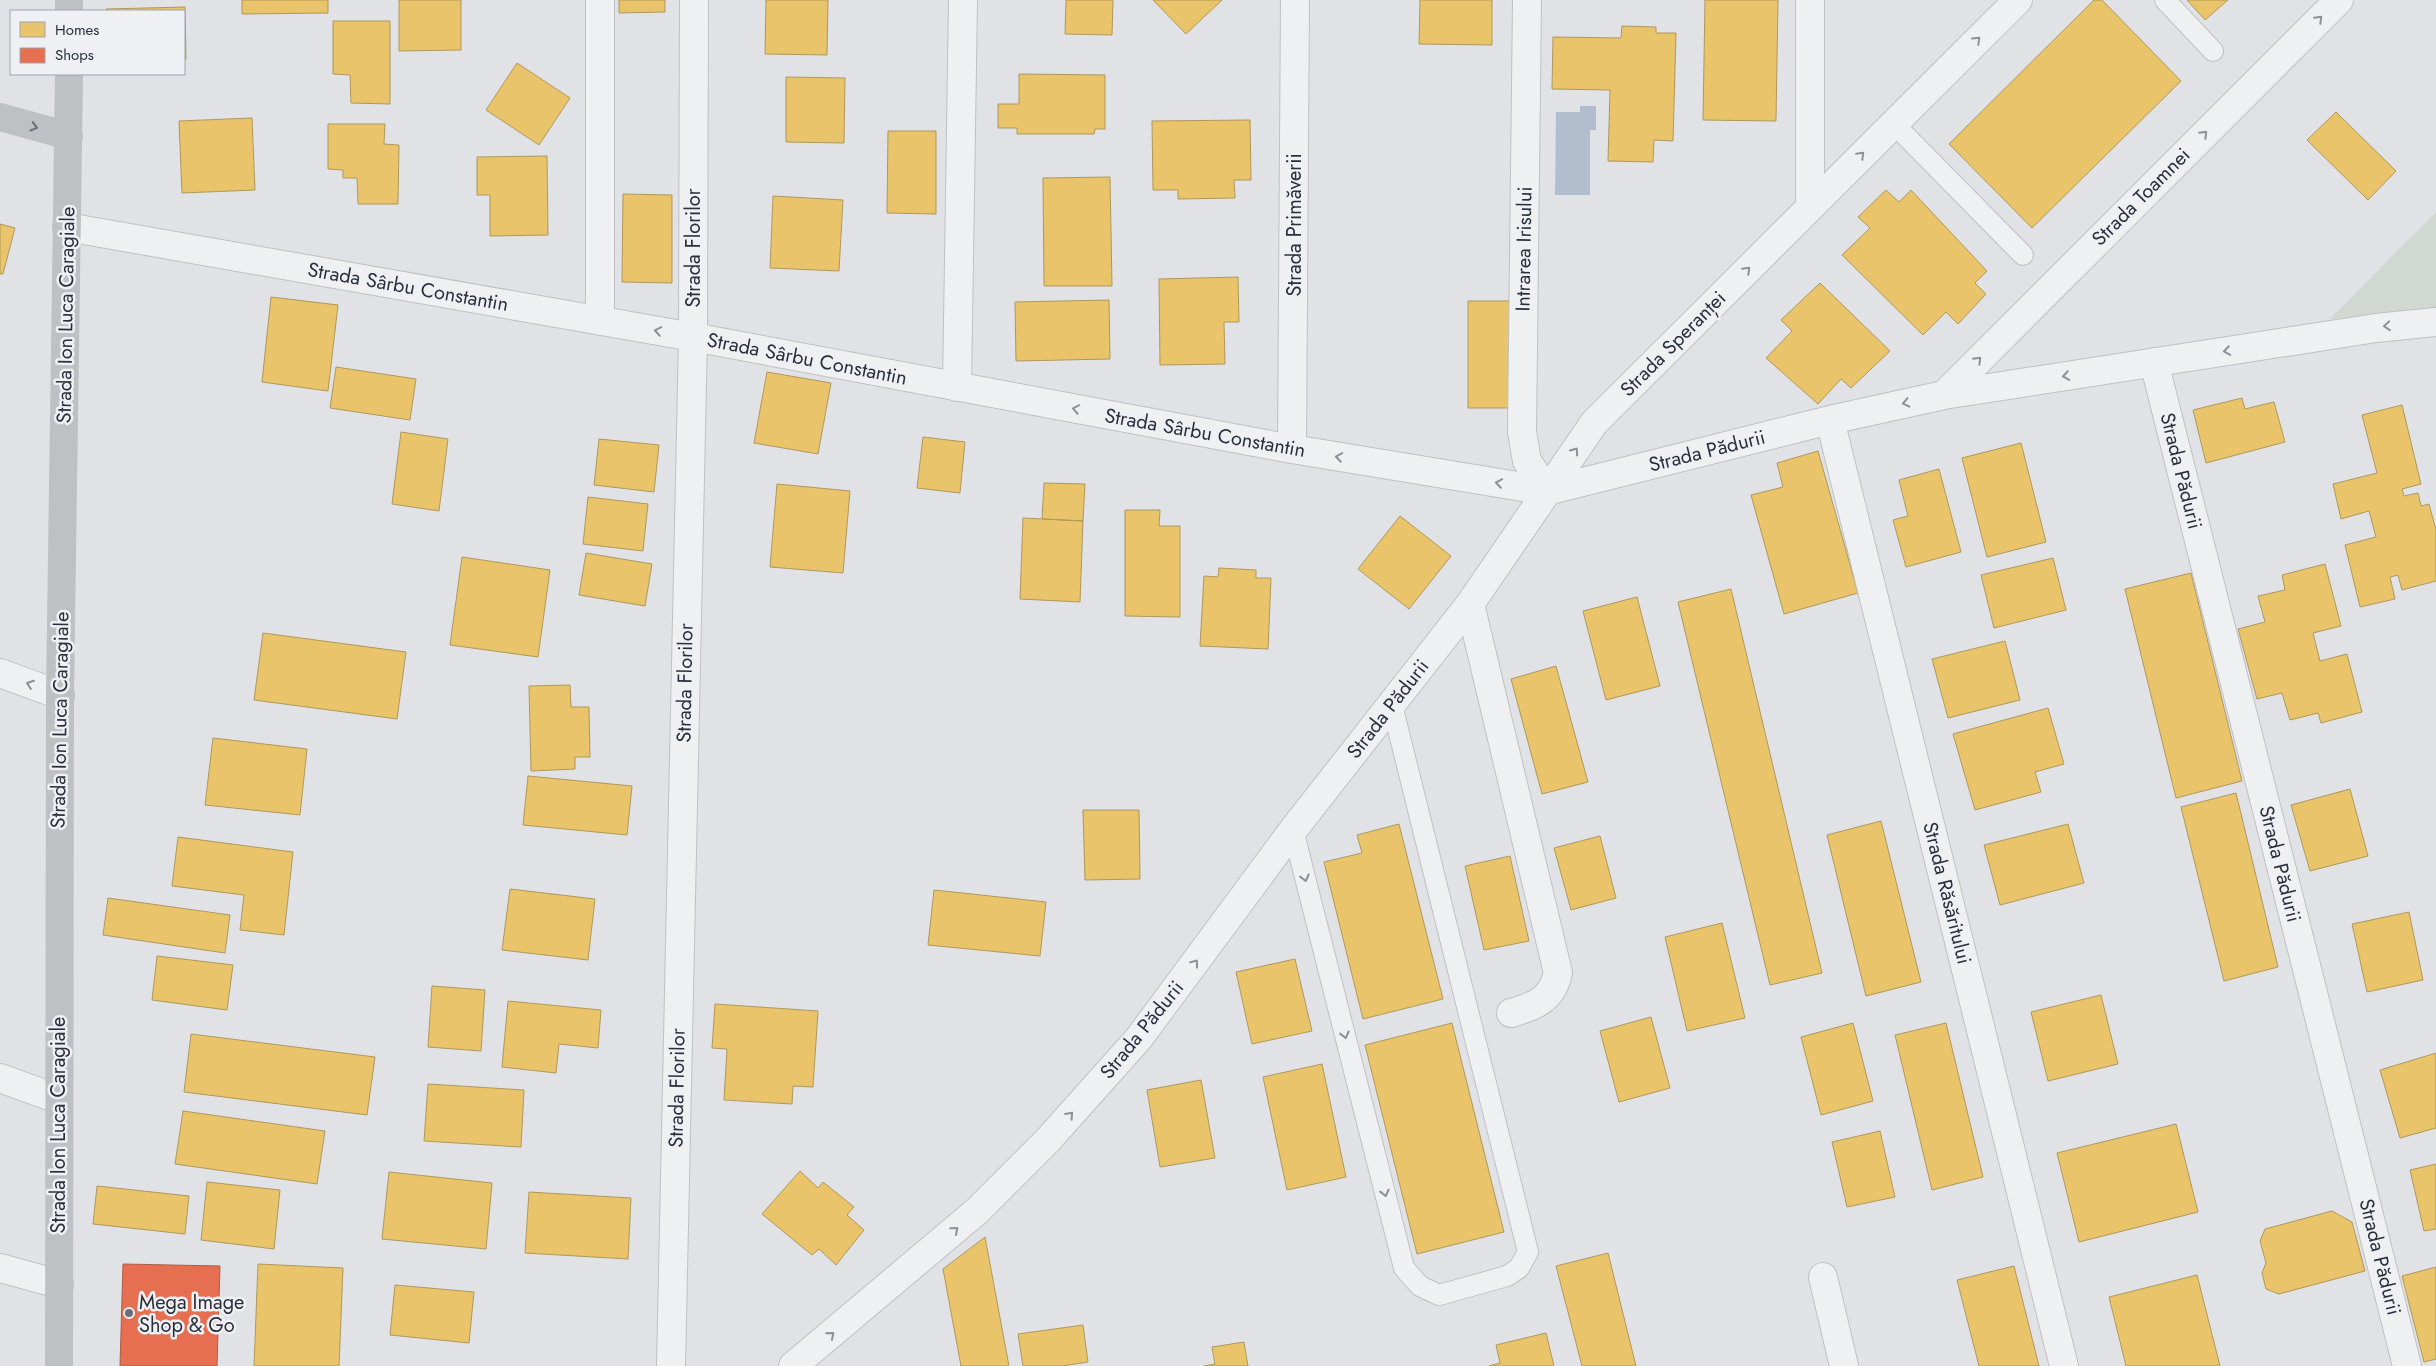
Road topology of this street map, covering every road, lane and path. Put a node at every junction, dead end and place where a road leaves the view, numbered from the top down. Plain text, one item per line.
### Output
1 (600, 0) edge
2 (694, 0) edge
3 (963, 0) edge
4 (1295, 0) edge
5 (1527, 0) edge
6 (1810, 0) edge
7 (2018, 0) edge
8 (2165, 0) edge
9 (2339, 0) edge
10 (2213, 51) dead end
11 (69, 75) edge
12 (0, 117) edge
13 (1893, 123) junction
14 (68, 136) junction
15 (1810, 206) junction
16 (67, 227) junction
17 (2023, 255) dead end
18 (600, 321) junction
19 (2436, 322) edge
20 (693, 337) junction
21 (2154, 362) junction
22 (957, 387) junction
23 (1944, 395) junction
24 (1830, 420) junction
25 (1292, 449) junction
26 (1547, 491) junction
27 (1470, 604) junction
28 (0, 673) edge
29 (60, 695) junction
30 (1392, 705) junction
31 (1293, 830) junction
32 (1511, 1013) dead end
33 (0, 1078) edge
34 (58, 1100) junction
35 (0, 1268) edge
36 (1823, 1277) dead end
37 (59, 1284) junction
38 (58, 1366) edge
39 (671, 1366) edge
40 (793, 1366) edge
41 (1844, 1366) edge
42 (2064, 1366) edge
43 (2407, 1366) edge

1 - 18 street
2 - 20 street, Strada Florilor
3 - 22 street
4 - 25 street, Strada Primăverii
5 - 26 street, Intrarea Irisului
6 - 15 street
13 -> 7 street, Strada Speranței
8 - 10 lane
23 -> 9 street, Strada Toamnei
11 - 14 main road, Strada Ion Luca Caragiale
12 -> 14 main road
15 -> 13 street, Strada Speranței
13 - 17 lane
14 - 16 main road, Strada Ion Luca Caragiale
26 -> 15 street, Strada Speranței
16 - 18 street, Strada Sârbu Constantin
16 - 29 main road, Strada Ion Luca Caragiale
20 -> 18 street, Strada Sârbu Constantin
19 -> 21 street, Strada Pădurii
20 - 22 street, Strada Sârbu Constantin
20 - 39 street, Strada Florilor
21 -> 23 street, Strada Pădurii
21 - 43 street, Strada Pădurii
25 -> 22 street, Strada Sârbu Constantin
23 -> 24 street, Strada Pădurii
24 - 26 street, Strada Pădurii
24 - 42 street, Strada Răsăritului
26 -> 25 street, Strada Sârbu Constantin
26 - 27 street, Strada Pădurii
27 - 30 street, Strada Pădurii
27 - 32 street
29 -> 28 street
29 - 34 main road, Strada Ion Luca Caragiale
30 - 31 street, Strada Pădurii
31 -> 30 lane
40 -> 31 street, Strada Pădurii
33 - 34 street
34 - 37 main road, Strada Ion Luca Caragiale
35 - 37 street
36 - 41 street
37 - 38 main road, Strada Ion Luca Caragiale

